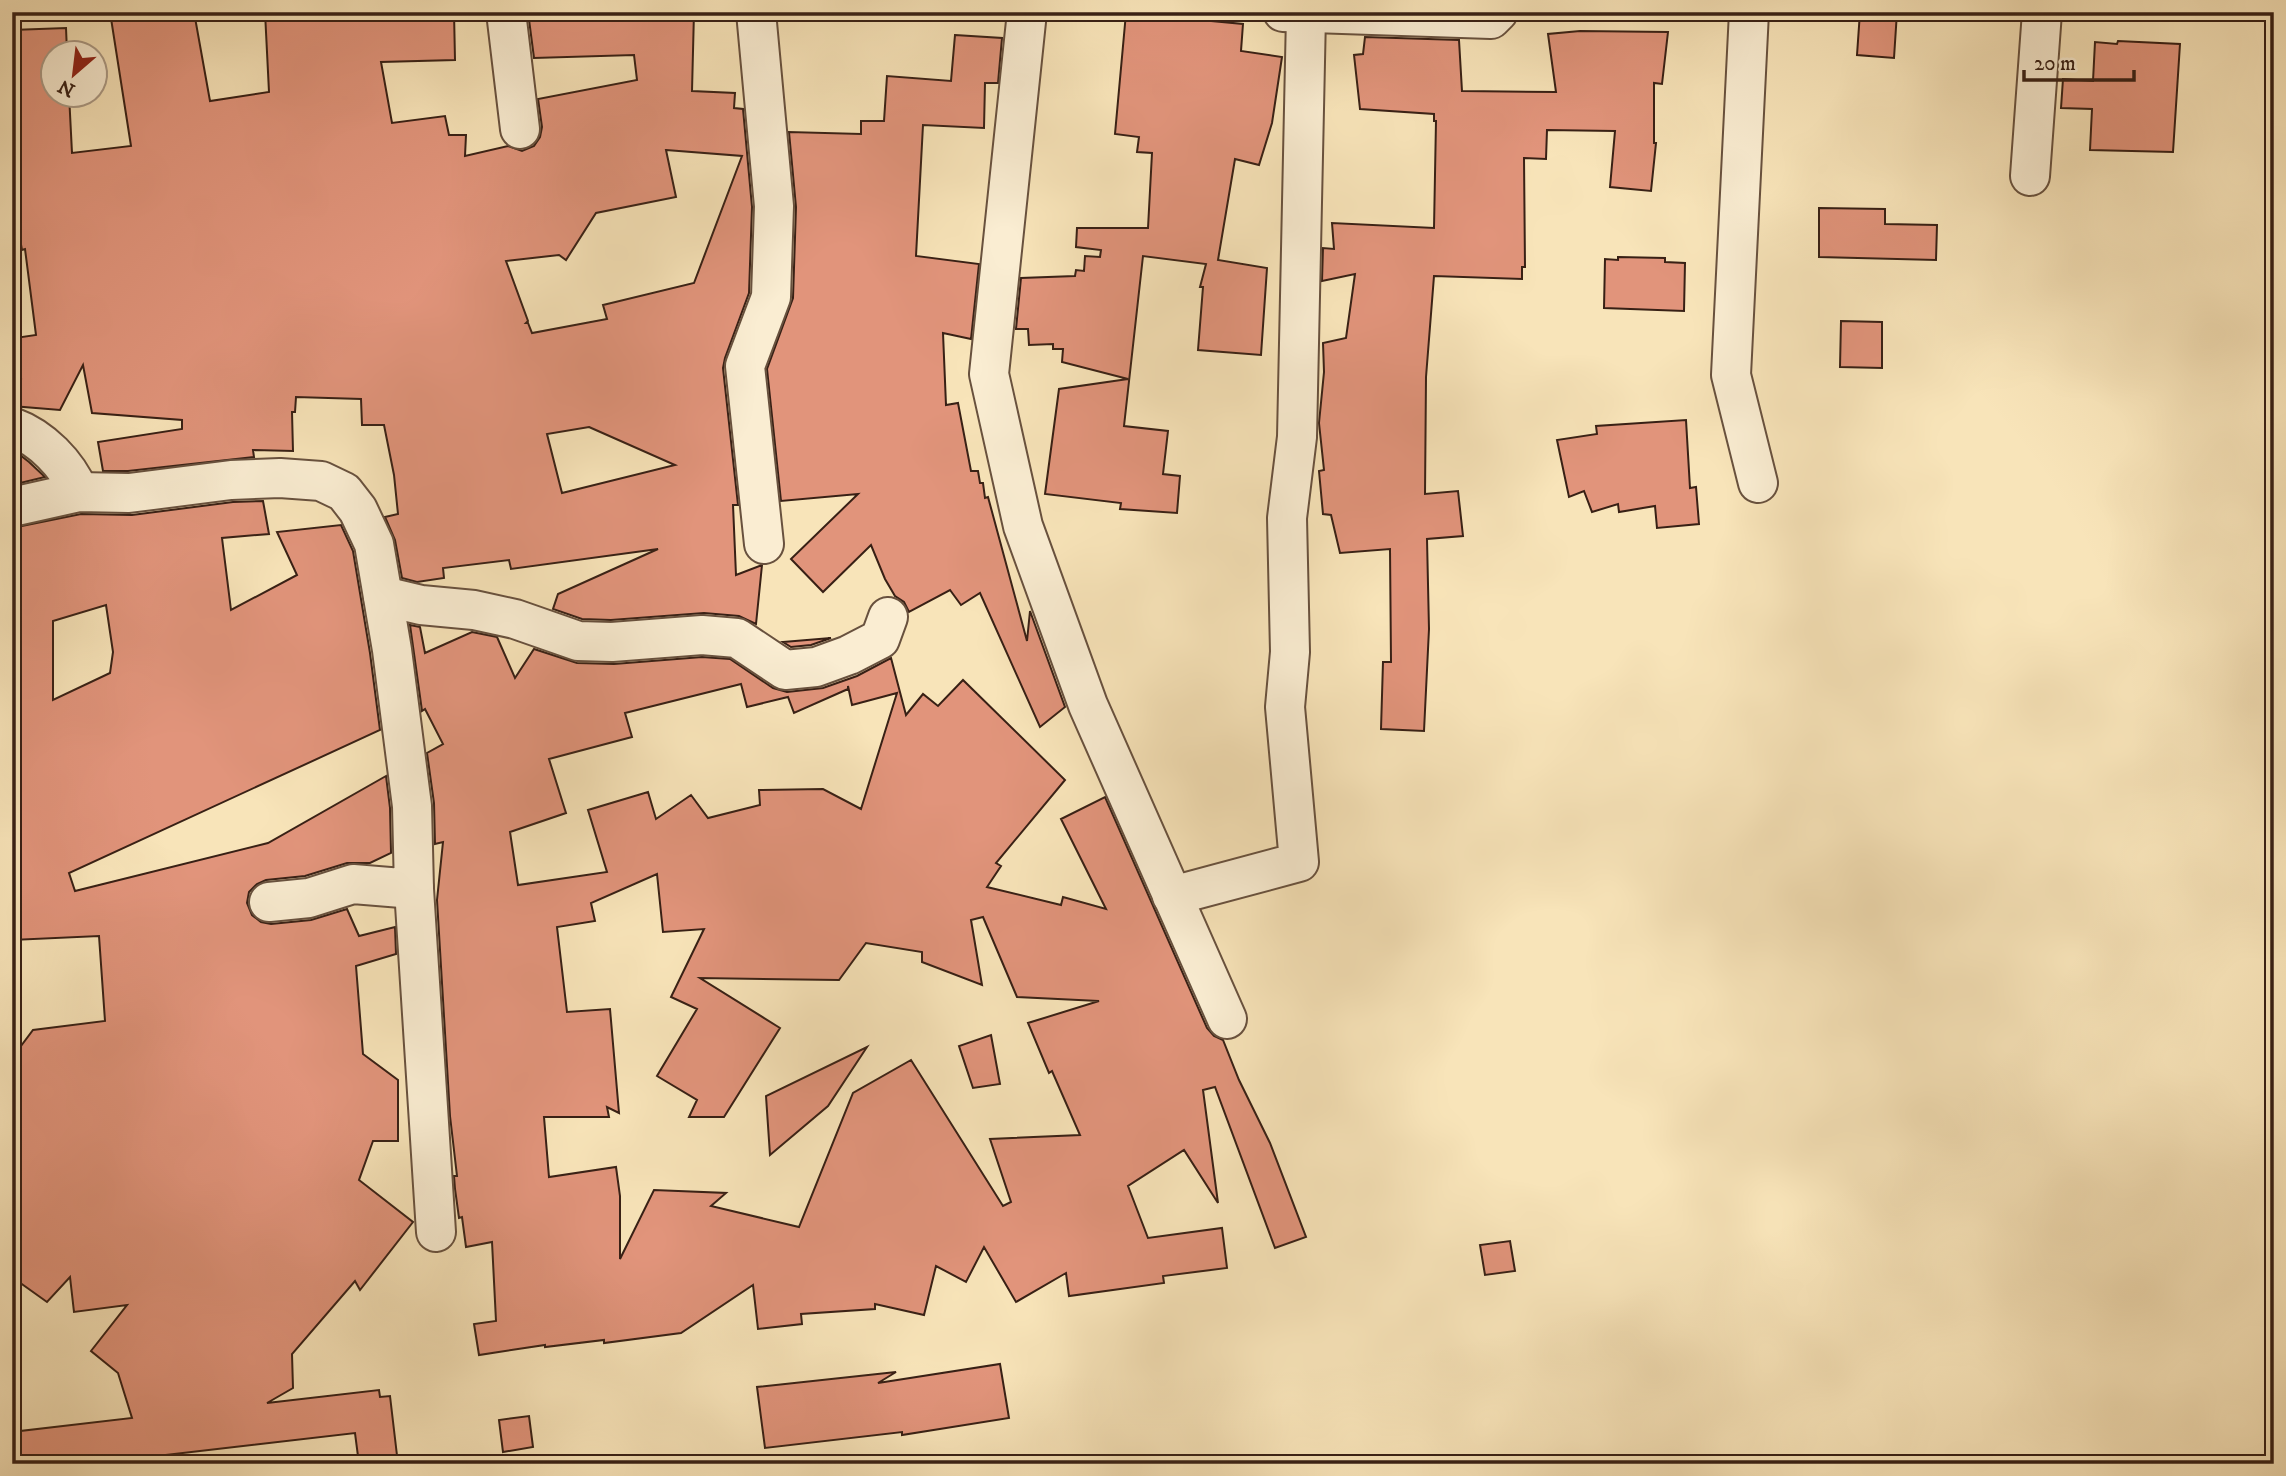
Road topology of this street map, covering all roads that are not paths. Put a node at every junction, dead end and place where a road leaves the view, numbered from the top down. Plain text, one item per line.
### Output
1 (506, 12) edge
2 (756, 12) edge
3 (1027, 12) edge
4 (1498, 12) edge
5 (1749, 12) edge
6 (2042, 12) edge
7 (1294, 13) edge
8 (520, 129) dead end
9 (2030, 176) dead end
10 (12, 427) edge
11 (1758, 483) dead end
12 (79, 492) junction
13 (12, 507) edge
14 (764, 544) dead end
15 (383, 596) junction
16 (888, 617) dead end
17 (414, 889) junction
18 (1172, 896) junction
19 (269, 902) dead end
20 (1227, 1019) dead end
21 (436, 1232) dead end

1 - 8 street
2 - 14 street
3 - 18 street
4 - 7 street
5 - 11 street
6 - 9 street
7 - 18 street
10 - 12 street
12 - 13 street
12 - 15 street
15 - 16 street
15 - 17 street
17 - 19 street
17 - 21 street
18 - 20 street

